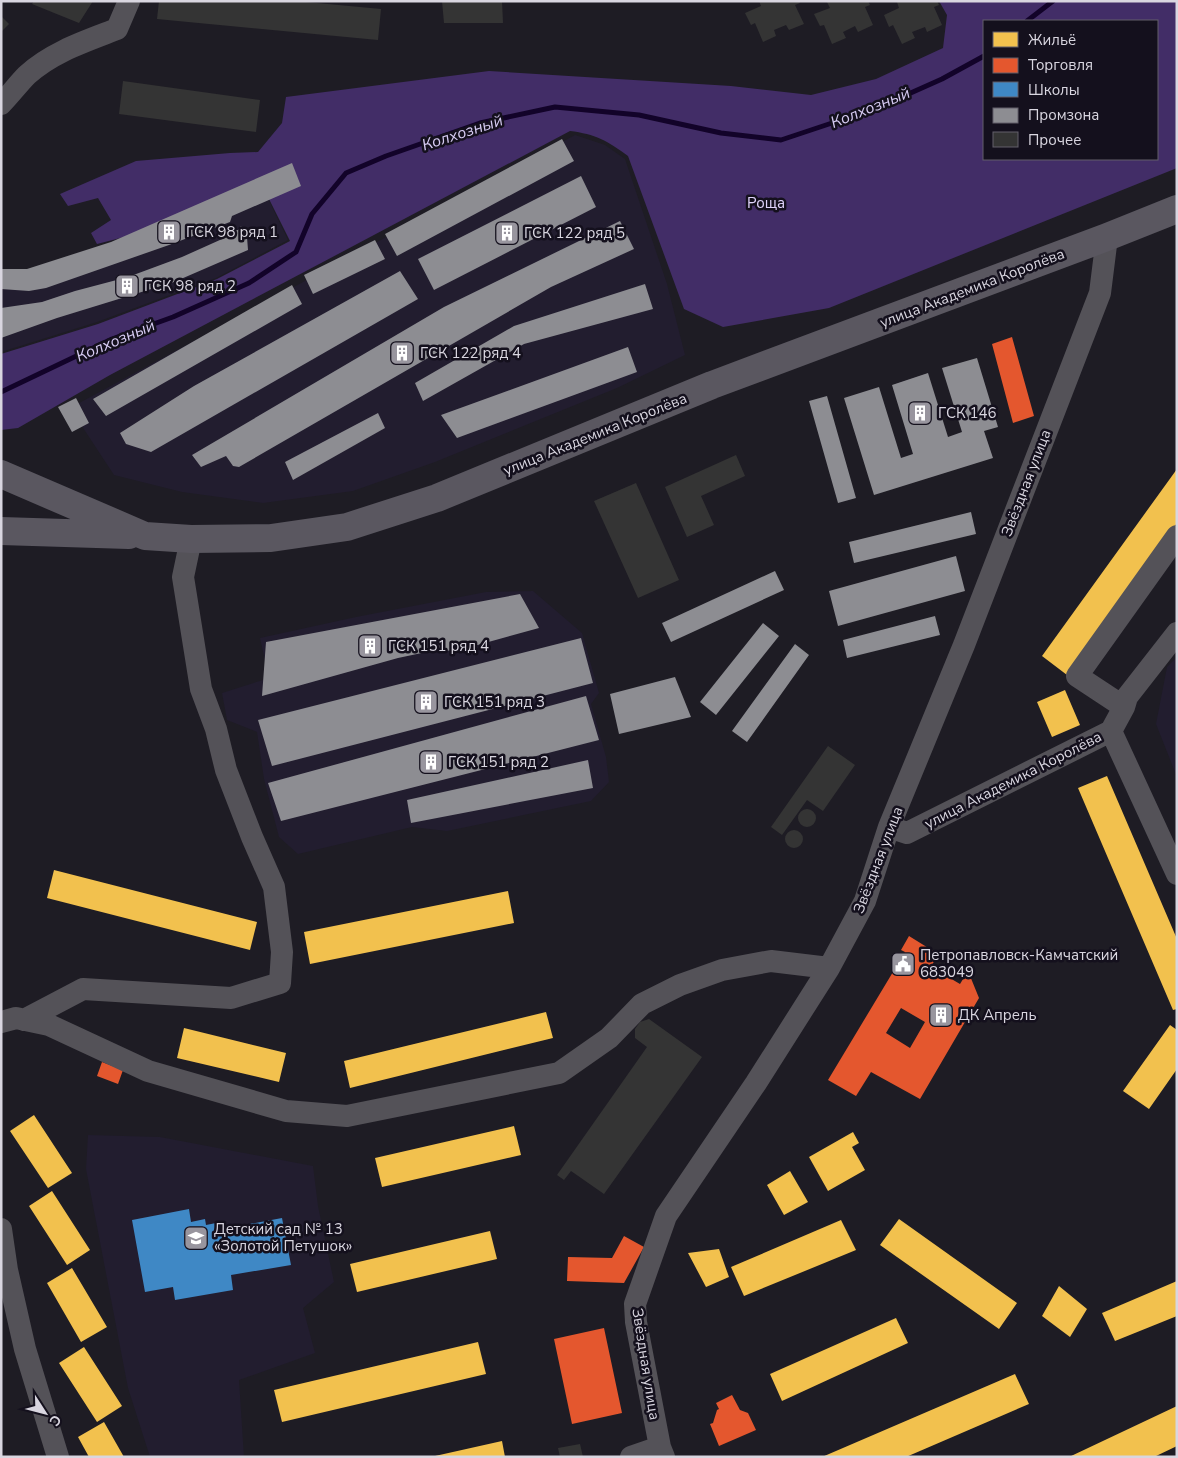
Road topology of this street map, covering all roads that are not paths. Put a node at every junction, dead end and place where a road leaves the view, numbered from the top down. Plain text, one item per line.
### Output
1 (129, 1) edge
2 (1, 104) edge
3 (1177, 209) edge
4 (1107, 238) junction
5 (1, 474) edge
6 (1, 531) edge
7 (145, 536) junction
8 (1177, 536) edge
9 (191, 538) junction
10 (1177, 633) edge
11 (1124, 707) junction
12 (1111, 731) junction
13 (889, 828) junction
14 (1177, 874) edge
15 (829, 968) junction
16 (24, 1020) junction
17 (1, 1022) edge
18 (1, 1228) edge
19 (662, 1452) edge
20 (58, 1457) edge
21 (631, 1457) edge

1 - 2 street
3 - 4 main road, улица Академика Королёва
4 - 9 main road, улица Академика Королёва
4 - 13 street, Звёздная улица
5 - 7 main road, улица Академика Королёва
6 - 7 main road
7 - 9 main road, улица Академика Королёва
8 - 11 street
9 - 16 street
10 - 11 street, улица Академика Королёва
11 - 12 street, улица Академика Королёва
12 - 13 street, улица Академика Королёва
12 - 14 street
13 - 15 street, Звёздная улица
15 - 16 street
15 - 19 street, Звёздная улица
16 - 17 street
18 - 20 street
19 - 21 street

